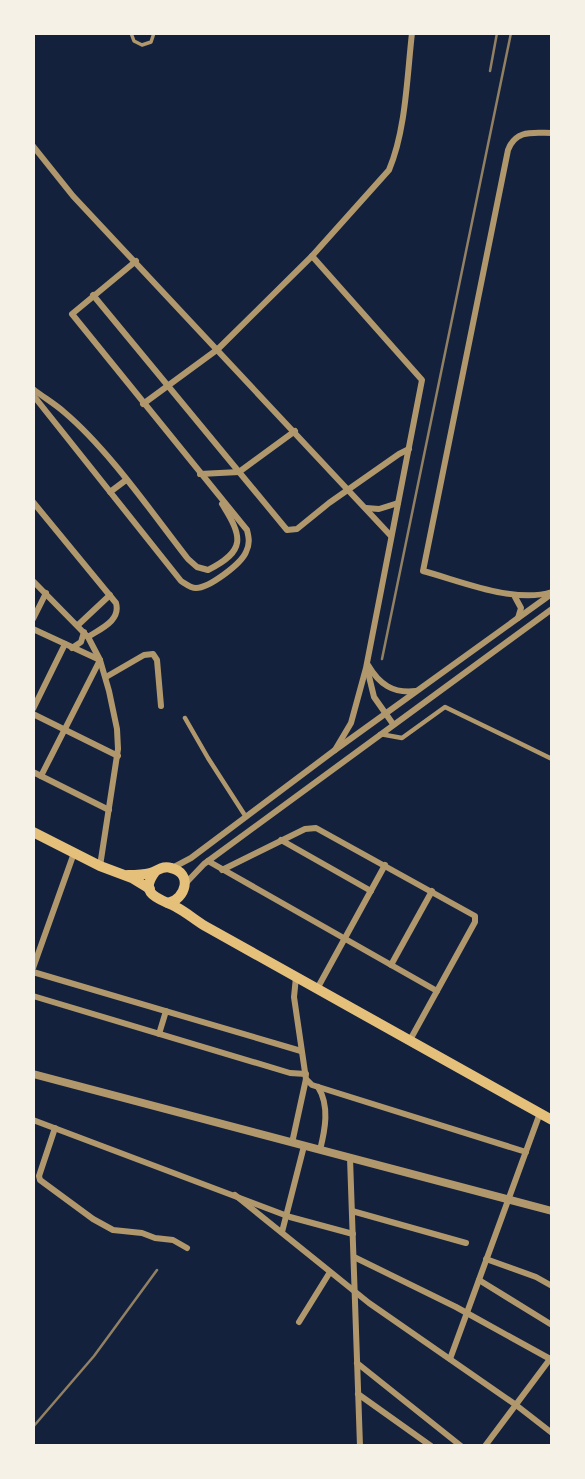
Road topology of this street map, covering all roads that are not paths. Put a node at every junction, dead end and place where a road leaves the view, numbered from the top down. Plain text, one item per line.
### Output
1 (131, 33) edge
2 (155, 33) edge
3 (412, 33) edge
4 (552, 133) edge
5 (33, 146) edge
6 (313, 256) junction
7 (136, 261) junction
8 (93, 295) junction
9 (218, 349) junction
10 (168, 387) junction
11 (33, 389) edge
12 (33, 395) edge
13 (143, 404) junction
14 (295, 431) junction
15 (409, 449) junction
16 (240, 472) junction
17 (200, 474) junction
18 (126, 480) junction
19 (348, 490) junction
20 (110, 492) junction
21 (33, 502) edge
22 (398, 503) junction
23 (366, 508) junction
24 (391, 536) junction
25 (225, 560) junction
26 (230, 568) junction
27 (33, 581) edge
28 (46, 593) junction
29 (552, 593) edge
30 (510, 594) junction
31 (110, 595) junction
32 (552, 609) edge
33 (517, 618) junction
34 (33, 619) edge
35 (78, 625) junction
36 (33, 629) edge
37 (86, 635) junction
38 (65, 644) junction
39 (72, 648) junction
40 (100, 660) junction
41 (367, 662) junction
42 (106, 677) junction
43 (418, 691) junction
44 (161, 706) dead end
45 (33, 711) edge
46 (386, 714) junction
47 (185, 718) dead end
48 (393, 724) junction
49 (65, 729) junction
50 (379, 734) junction
51 (335, 750) junction
52 (118, 755) junction
53 (552, 759) edge
54 (33, 772) edge
55 (41, 776) junction
56 (109, 810) junction
57 (246, 817) junction
58 (33, 832) edge
59 (281, 840) junction
60 (74, 853) junction
61 (208, 861) junction
62 (385, 865) junction
63 (100, 866) junction
64 (172, 868) junction
65 (222, 870) junction
66 (155, 872) junction
67 (122, 874) junction
68 (150, 889) junction
69 (184, 889) junction
70 (371, 891) junction
71 (432, 891) junction
72 (168, 903) junction
73 (191, 918) junction
74 (33, 937) edge
75 (344, 939) junction
76 (42, 942) junction
77 (391, 965) junction
78 (33, 970) edge
79 (296, 977) junction
80 (317, 989) junction
81 (437, 991) junction
82 (33, 996) edge
83 (166, 1011) junction
84 (159, 1034) junction
85 (410, 1040) junction
86 (301, 1051) junction
87 (33, 1074) edge
88 (306, 1077) junction
89 (316, 1086) junction
90 (540, 1113) junction
91 (33, 1120) edge
92 (552, 1120) edge
93 (55, 1128) junction
94 (292, 1143) junction
95 (304, 1146) junction
96 (320, 1150) junction
97 (526, 1152) junction
98 (350, 1158) junction
99 (235, 1195) junction
100 (508, 1199) junction
101 (552, 1210) edge
102 (352, 1211) junction
103 (286, 1215) junction
104 (282, 1232) junction
105 (353, 1234) junction
106 (466, 1243) dead end
107 (187, 1248) dead end
108 (354, 1257) junction
109 (486, 1259) junction
110 (330, 1272) junction
111 (479, 1280) junction
112 (551, 1285) edge
113 (355, 1292) junction
114 (467, 1313) junction
115 (299, 1322) dead end
116 (552, 1325) edge
117 (450, 1359) junction
118 (551, 1359) edge
119 (357, 1363) junction
120 (358, 1394) junction
121 (516, 1405) junction
122 (552, 1433) edge
123 (360, 1446) edge
124 (432, 1446) edge
125 (461, 1446) edge
126 (485, 1446) edge

1 - 2 lane
3 - 6 street
4 - 30 street
5 - 7 street
6 - 9 street
6 - 15 street
7 - 8 street
7 - 9 street
8 - 10 street
8 - 13 street
9 - 10 street
9 - 14 street
10 - 13 street
10 - 16 street
11 - 18 street
12 - 20 street
13 - 17 street
14 - 16 street
14 - 19 street
15 - 19 street
15 - 22 street
16 - 17 street
16 - 19 street
17 - 25 street
17 - 26 street
18 - 20 street
18 - 25 street
19 - 23 street
20 - 26 street
21 - 31 street
22 - 23 street
22 - 24 street
23 - 24 street
24 - 41 street
25 - 26 street
27 - 28 street
28 - 34 street
28 - 35 street
29 - 30 street
29 - 33 street
30 - 33 street
31 - 35 street
31 - 37 street
32 - 48 street
33 - 43 street
35 - 37 street
36 - 38 street
37 - 39 street
37 - 40 street
38 - 39 street
38 - 45 street
39 - 40 street
40 - 42 street
40 - 49 street
41 - 43 street
41 - 46 street
41 - 51 street
42 - 44 street
42 - 52 street
43 - 46 street
45 - 49 street
46 - 48 street
46 - 51 street
47 - 57 street
48 - 50 street
49 - 52 street
49 - 55 street
50 - 53 street
50 - 61 street
51 - 57 street
52 - 56 street
54 - 55 street
55 - 56 street
56 - 63 street
57 - 64 street
58 - 60 highway
59 - 62 street
59 - 65 street
59 - 70 street
60 - 63 highway
60 - 76 street
61 - 65 street
61 - 69 street
62 - 70 street
62 - 71 street
63 - 67 highway
64 - 66 highway
64 - 69 highway
65 - 75 street
66 - 67 highway
66 - 68 highway
67 - 68 highway
68 - 72 highway
69 - 72 highway
69 - 73 highway
70 - 75 street
71 - 77 street
71 - 81 street
72 - 73 highway
73 - 79 highway
74 - 76 street
75 - 77 street
75 - 80 street
76 - 78 street
77 - 81 street
78 - 83 street
79 - 80 highway
79 - 86 street
80 - 85 highway
81 - 85 street
82 - 84 street
83 - 84 street
83 - 86 street
84 - 88 street
85 - 90 highway
86 - 88 street
87 - 94 street
88 - 89 street
88 - 94 street
89 - 96 street
89 - 97 street
90 - 92 highway
90 - 97 street
91 - 93 street
93 - 99 street
93 - 107 street
94 - 95 street
95 - 96 street
95 - 103 street
96 - 98 street
97 - 100 street
98 - 100 street
98 - 102 street
99 - 103 street
99 - 104 street
100 - 101 street
100 - 109 street
102 - 105 street
102 - 106 street
103 - 104 street
103 - 105 street
104 - 110 street
105 - 108 street
108 - 113 street
108 - 114 street
109 - 111 street
109 - 112 street
110 - 113 street
110 - 115 street
111 - 114 street
111 - 116 street
113 - 117 street
113 - 119 street
114 - 117 street
114 - 118 street
117 - 121 street
118 - 121 street
119 - 120 street
119 - 125 street
120 - 123 street
120 - 124 street
121 - 122 street
121 - 126 street

